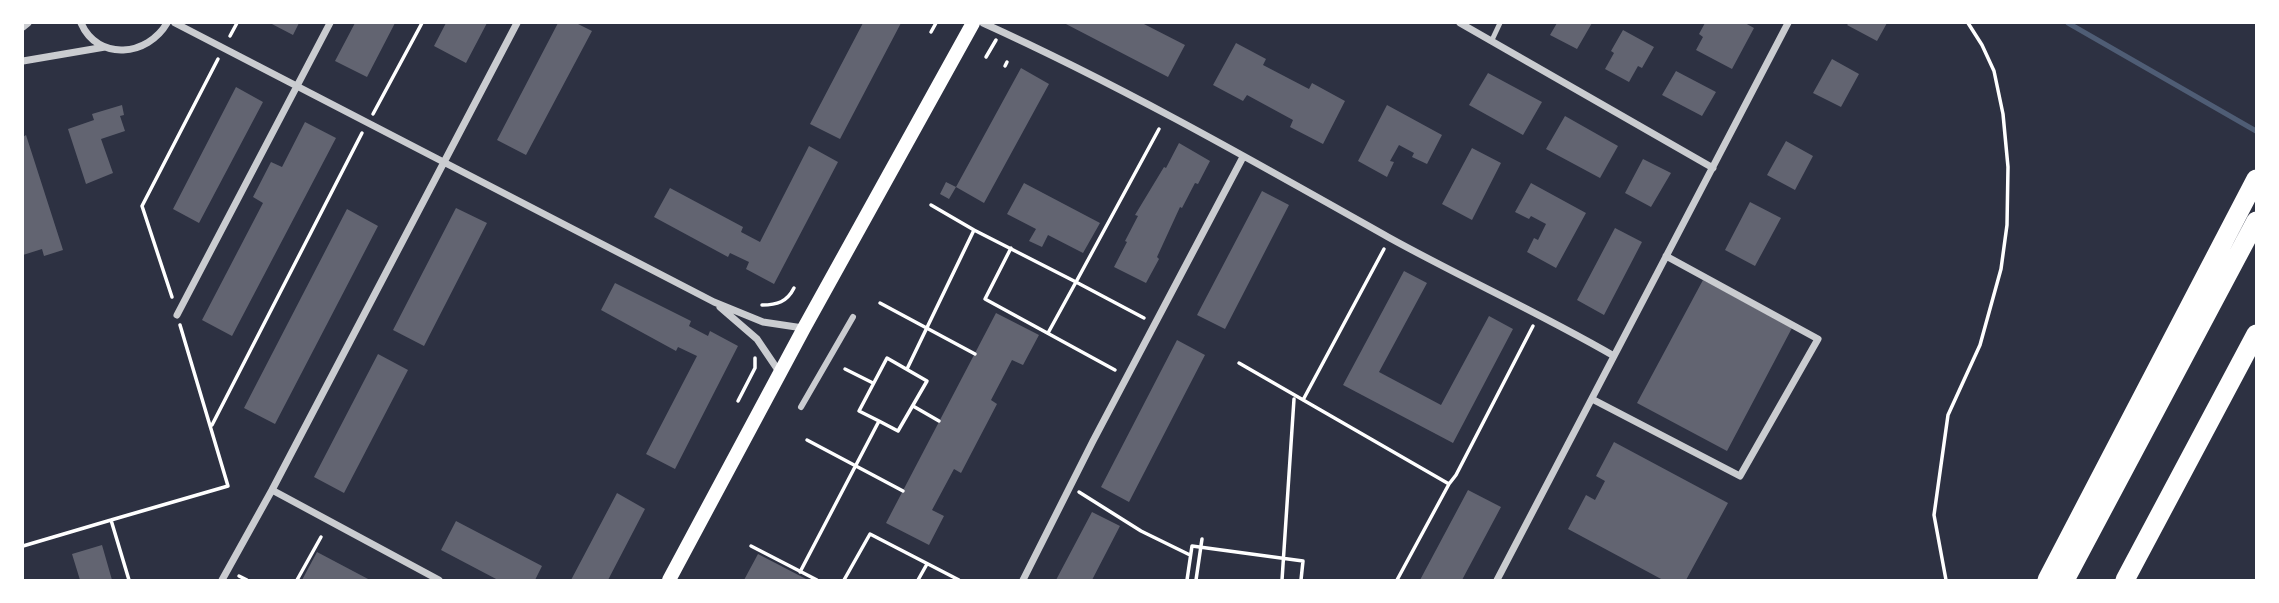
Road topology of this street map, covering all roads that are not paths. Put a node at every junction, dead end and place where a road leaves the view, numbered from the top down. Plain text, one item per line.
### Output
1 (28, 23) edge
2 (81, 23) edge
3 (167, 23) edge
4 (175, 23) edge
5 (330, 23) edge
6 (517, 23) edge
7 (973, 23) edge
8 (984, 23) edge
9 (1460, 23) edge
10 (1500, 23) edge
11 (1788, 23) edge
12 (23, 27) edge
13 (1492, 40) junction
14 (105, 47) junction
15 (23, 61) edge
16 (298, 87) junction
17 (1243, 157) junction
18 (445, 162) junction
19 (1713, 168) junction
20 (2255, 180) edge
21 (2256, 221) edge
22 (1666, 256) junction
23 (714, 302) junction
24 (177, 315) road end
25 (853, 317) dead end
26 (804, 328) junction
27 (2256, 334) edge
28 (1614, 356) junction
29 (780, 373) junction
30 (1592, 399) junction
31 (801, 407) dead end
32 (272, 490) junction
33 (222, 580) edge
34 (439, 580) edge
35 (669, 580) edge
36 (1023, 580) edge
37 (1497, 580) edge
38 (2047, 580) edge
39 (2065, 580) edge
40 (2126, 580) edge

1 - 12 street
2 - 14 street
3 - 14 street
4 - 16 street
5 - 16 street
6 - 18 street
7 - 26 main road
8 - 17 street
9 - 13 street
10 - 13 lane
11 - 19 street
13 - 19 street
14 - 15 street
16 - 18 street
16 - 24 street
17 - 28 street
17 - 36 street
18 - 23 street
18 - 32 street
19 - 22 street
20 - 38 highway
21 - 39 highway
22 - 28 street
22 - 30 street
23 - 26 street
23 - 29 street
25 - 31 street
26 - 29 main road
27 - 40 highway
28 - 30 street
29 - 35 main road
30 - 37 street
32 - 33 street
32 - 34 street

